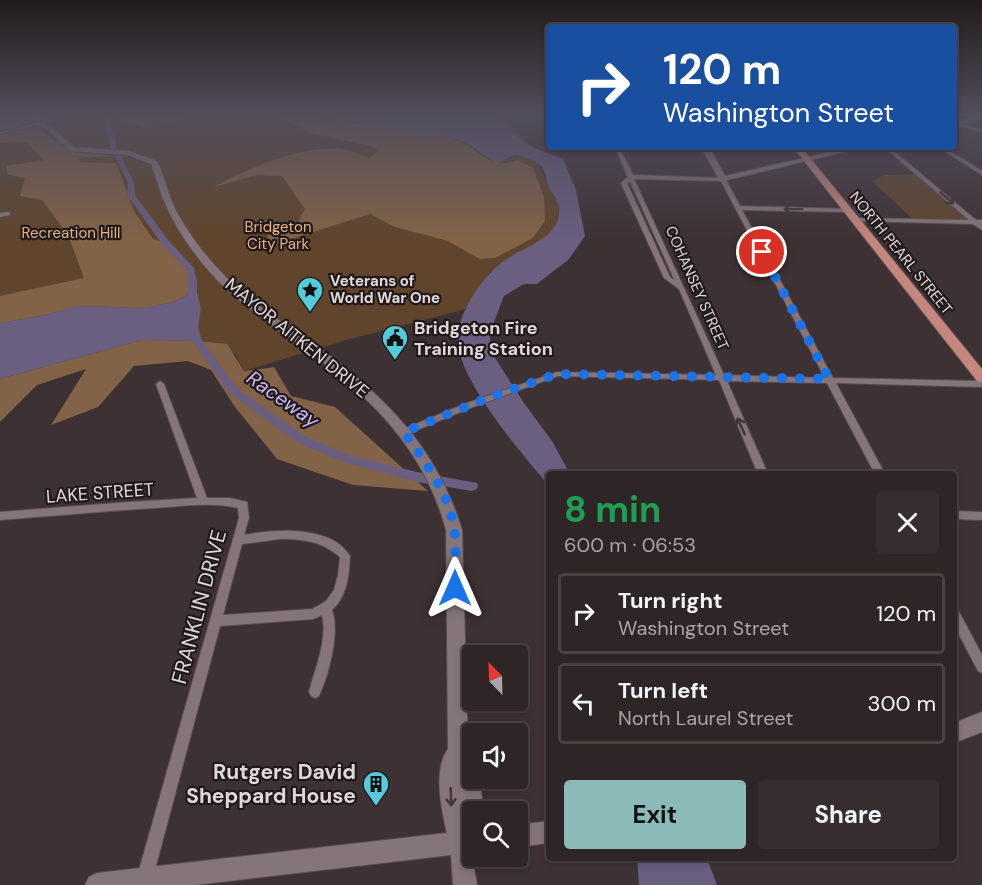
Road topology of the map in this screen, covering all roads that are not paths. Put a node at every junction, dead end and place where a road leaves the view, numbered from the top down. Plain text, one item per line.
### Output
1 (137, 156) edge
2 (621, 156) edge
3 (710, 156) edge
4 (805, 156) edge
5 (823, 156) edge
6 (897, 156) edge
7 (956, 156) edge
8 (808, 160) junction
9 (981, 171) edge
10 (631, 177) junction
11 (723, 179) junction
12 (738, 208) junction
13 (848, 210) junction
14 (8, 214) dead end
15 (0, 215) edge
16 (856, 220) junction
17 (974, 222) junction
18 (982, 222) edge
19 (982, 228) edge
20 (722, 377) junction
21 (982, 378) edge
22 (829, 379) junction
23 (160, 384) dead end
24 (982, 384) edge
25 (404, 432) junction
26 (762, 471) edge
27 (878, 471) edge
28 (203, 501) junction
29 (957, 515) edge
30 (0, 516) edge
31 (982, 516) edge
32 (238, 541) junction
33 (326, 610) junction
34 (957, 620) edge
35 (216, 621) junction
36 (982, 667) edge
37 (315, 692) dead end
38 (982, 722) edge
39 (957, 732) edge
40 (458, 752) junction
41 (472, 801) edge
42 (462, 831) edge
43 (546, 832) edge
44 (528, 835) edge
45 (462, 843) edge
46 (466, 867) edge
47 (144, 879) junction
48 (168, 881) edge
49 (97, 885) edge
50 (465, 885) edge

1 - 25 street, MAYOR AITKEN DRIVE
2 - 10 street, COHANSEY STREET
3 - 11 street
4 - 8 main road, NORTH PEARL STREET
5 - 8 street
6 -> 17 street
7 - 9 street
8 - 11 street
8 - 13 main road, NORTH PEARL STREET
10 - 11 street
10 - 20 street, COHANSEY STREET
11 - 12 street
13 -> 12 street
12 - 22 street
13 - 16 main road, NORTH PEARL STREET
14 - 15 street
16 - 17 street
16 - 21 main road, NORTH PEARL STREET
17 - 18 street
17 - 19 street
20 - 22 street
20 - 25 street
26 -> 20 street, COHANSEY STREET
22 - 24 street
22 - 27 street
23 - 28 street, FRANKLIN DRIVE
25 - 40 street, MAYOR AITKEN DRIVE
28 - 30 street, LAKE STREET
28 - 32 street, FRANKLIN DRIVE
29 - 31 street
32 - 33 street
32 - 35 street, FRANKLIN DRIVE
33 - 35 street
33 - 37 street
34 - 36 street
35 - 47 street, FRANKLIN DRIVE
38 - 39 street
40 - 41 street, MAYOR AITKEN DRIVE
40 -> 42 street, MAYOR AITKEN DRIVE
43 - 44 street
45 - 48 street
46 - 50 street
47 - 48 street
47 - 49 street

